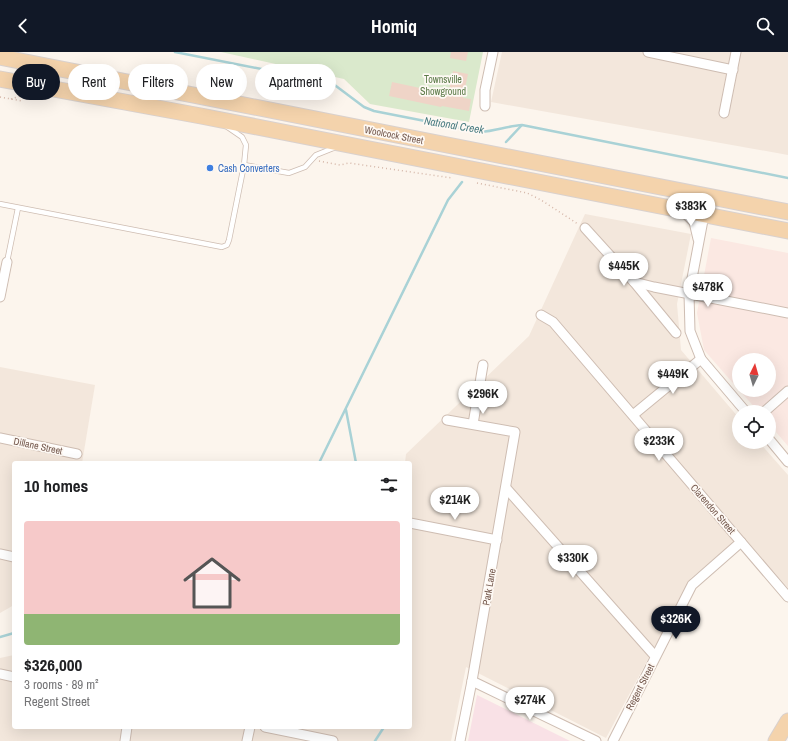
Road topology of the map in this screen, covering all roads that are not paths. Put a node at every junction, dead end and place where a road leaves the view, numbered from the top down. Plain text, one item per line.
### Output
1 (493, 52) edge
2 (648, 52) edge
3 (736, 52) edge
4 (0, 57) edge
5 (733, 70) junction
6 (0, 78) edge
7 (12, 81) edge
8 (0, 85) edge
9 (12, 86) edge
10 (60, 90) edge
11 (485, 106) dead end
12 (724, 113) dead end
13 (202, 116) junction
14 (346, 144) junction
15 (244, 165) junction
16 (682, 192) junction
17 (0, 204) edge
18 (18, 208) junction
19 (680, 210) junction
20 (788, 212) edge
21 (704, 215) junction
22 (585, 228) road end
23 (788, 231) edge
24 (698, 244) junction
25 (7, 262) joint
26 (634, 282) junction
27 (689, 294) junction
28 (0, 297) edge
29 (788, 313) edge
30 (541, 315) dead end
31 (676, 333) dead end
32 (701, 359) junction
33 (483, 365) dead end
34 (788, 391) edge
35 (740, 405) edge
36 (772, 405) edge
37 (633, 415) junction
38 (447, 420) dead end
39 (473, 424) junction
40 (0, 438) edge
41 (776, 447) edge
42 (77, 454) dead end
43 (788, 462) edge
44 (506, 488) junction
45 (412, 523) edge
46 (497, 540) junction
47 (741, 542) junction
48 (0, 554) edge
49 (12, 557) edge
50 (788, 597) edge
51 (655, 656) junction
52 (0, 674) edge
53 (12, 677) edge
54 (472, 681) junction
55 (788, 722) edge
56 (128, 729) edge
57 (250, 729) edge
58 (275, 729) edge
59 (125, 741) edge
60 (247, 741) edge
61 (333, 741) edge
62 (460, 741) edge
63 (596, 741) edge
64 (613, 741) edge
65 (776, 741) edge

1 - 11 street
2 - 5 street
3 - 5 street
4 - 16 main road, Woolcock Street
5 - 12 street
6 - 7 main road, Woolcock Street
8 - 9 main road
10 - 13 main road, Woolcock Street
13 - 14 main road, Woolcock Street
13 - 15 lane
14 - 15 lane
14 - 19 main road, Woolcock Street
15 - 18 lane
16 - 20 main road, Woolcock Street
16 - 21 main road
17 - 18 lane
18 - 25 lane
19 - 21 main road, Woolcock Street
19 - 24 street
21 - 23 main road, Woolcock Street
21 - 24 street
22 - 26 street
24 - 27 street
25 - 28 street
26 - 27 street
26 - 31 street
27 - 29 street
27 - 32 street
30 - 37 street, Clarendon Street
32 - 35 street
32 - 37 street
33 - 39 street
34 - 36 street
37 - 47 street, Clarendon Street
38 - 39 street
39 - 44 street, Park Lane
40 - 42 street, Dillane Street
41 - 43 street
44 - 46 street, Park Lane
44 - 51 street
45 - 46 street
46 - 54 street, Park Lane
47 - 50 street, Clarendon Street
47 - 51 street, Regent Street
48 - 49 street
51 - 64 street, Regent Street
52 - 53 street
54 - 62 street, Park Lane
54 - 63 street
55 - 65 main road
56 - 59 street
57 - 60 street
58 - 61 street

